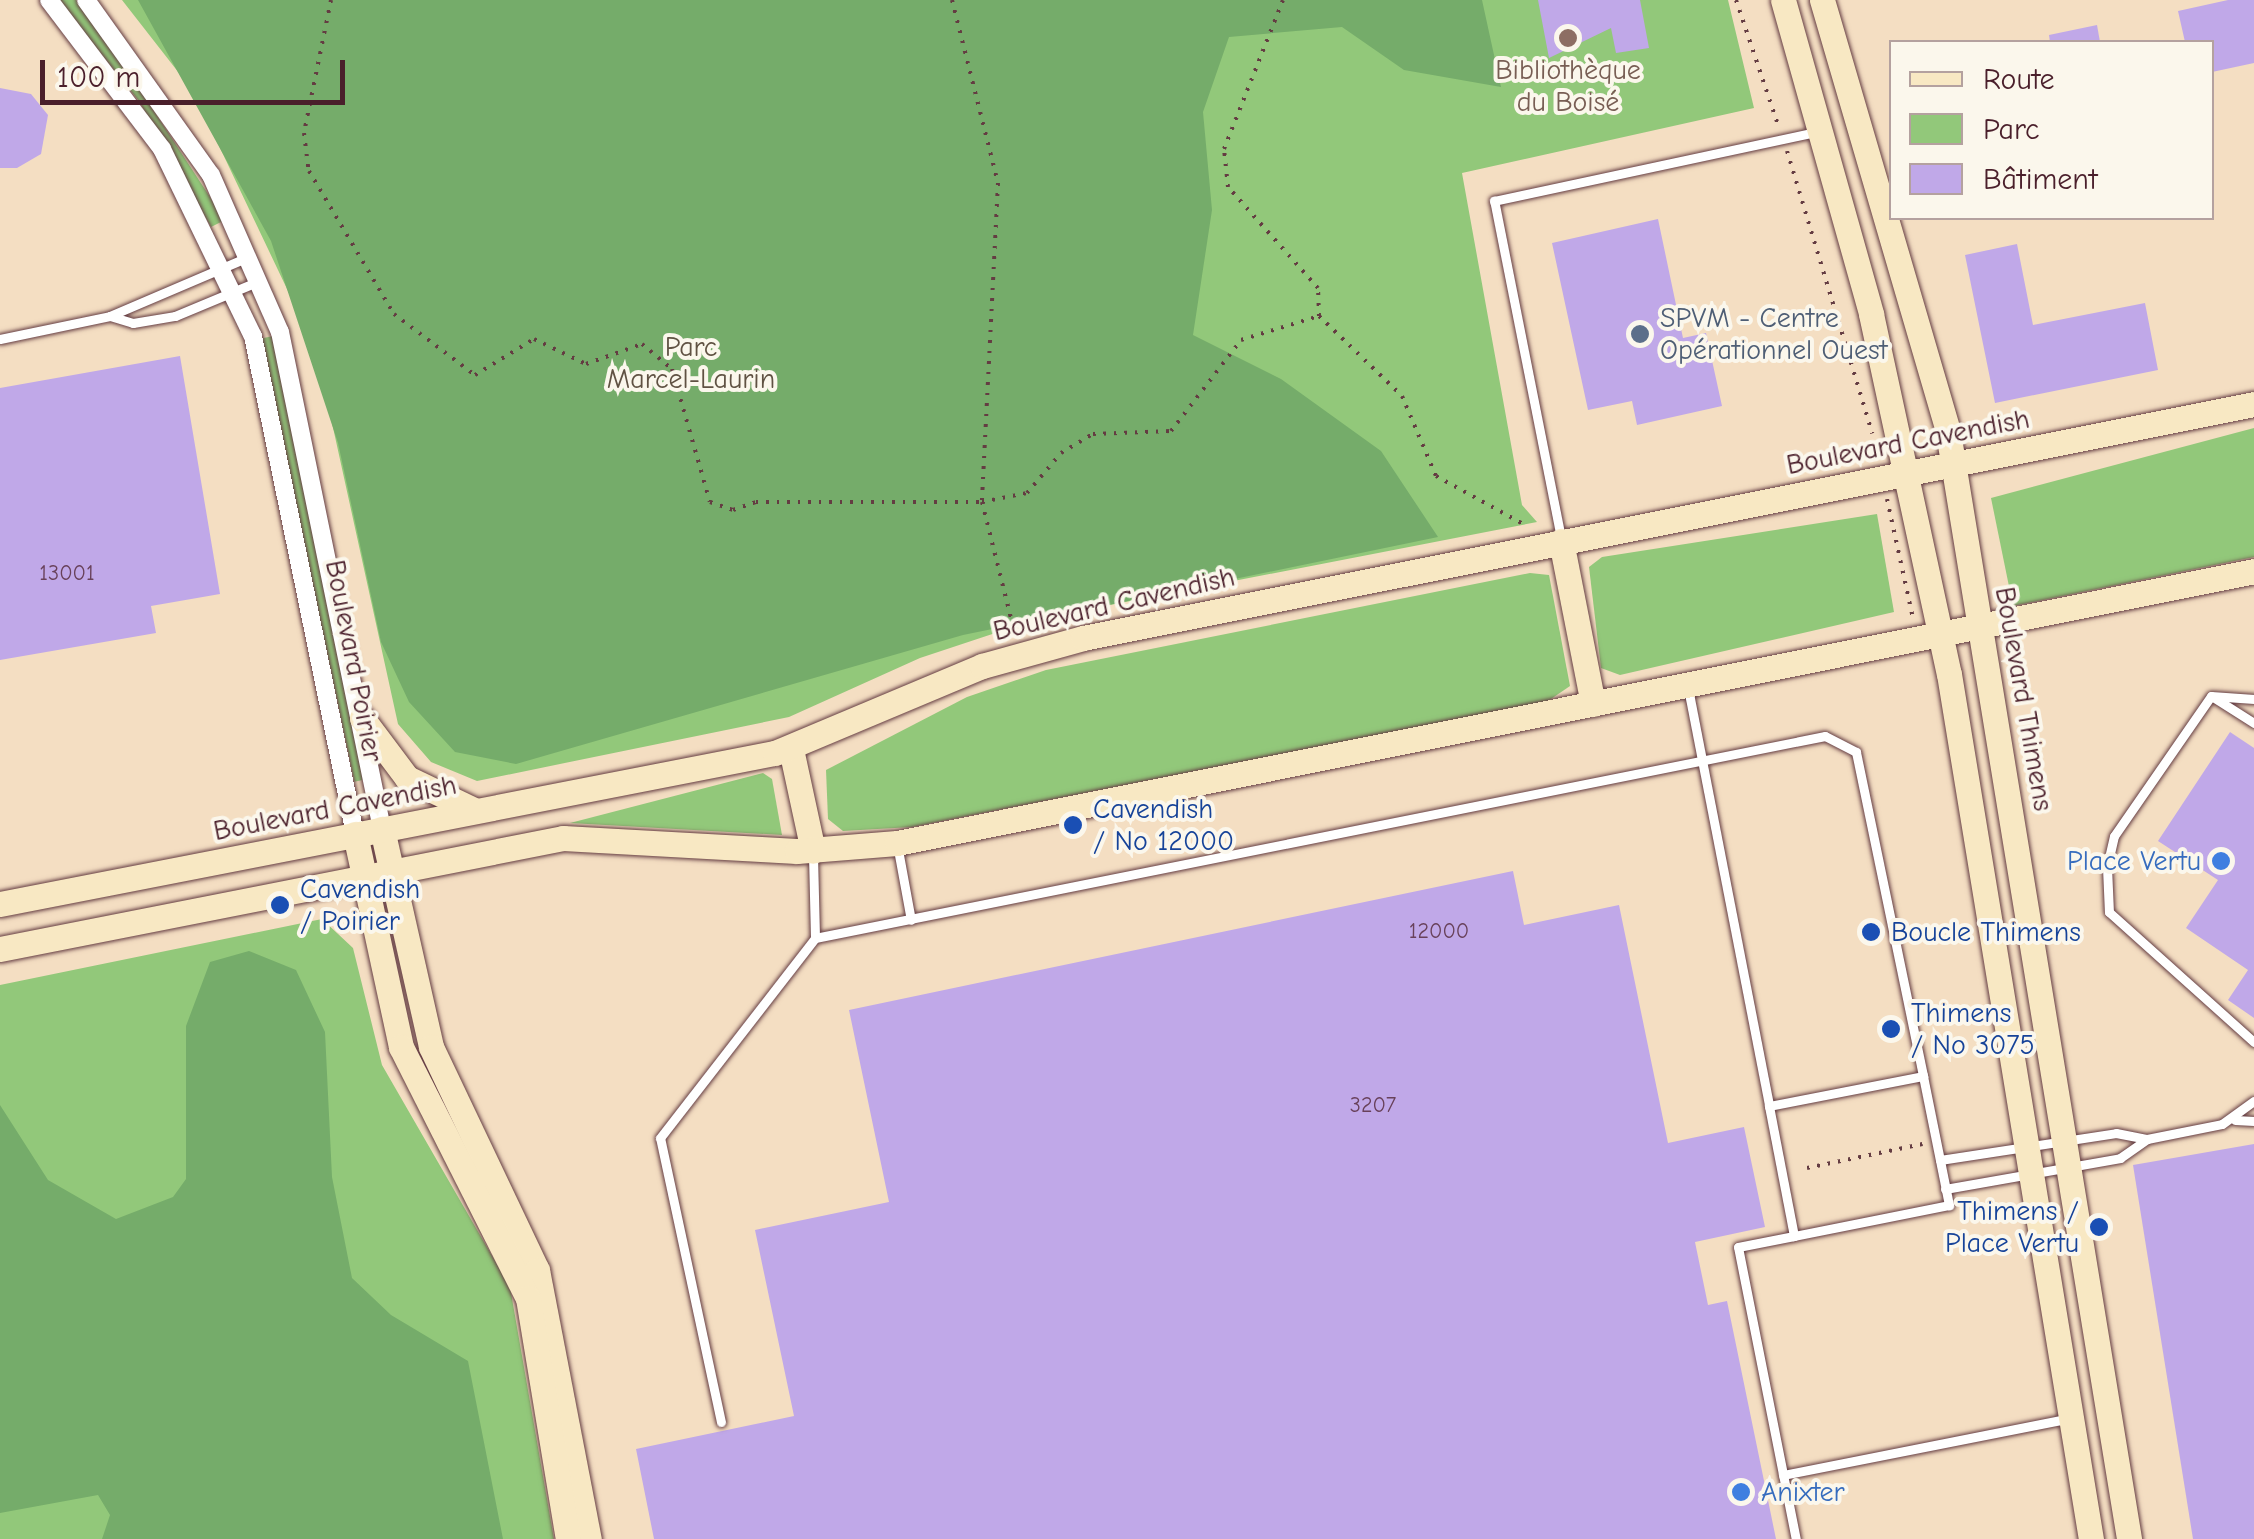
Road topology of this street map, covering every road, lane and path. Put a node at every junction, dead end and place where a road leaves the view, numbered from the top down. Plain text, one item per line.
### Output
1 (49, 0) edge
2 (86, 0) edge
3 (331, 0) edge
4 (952, 0) edge
5 (1283, 0) edge
6 (1736, 0) edge
7 (1783, 0) edge
8 (1822, 0) edge
9 (1780, 128) dead end
10 (1820, 132) junction
11 (1787, 152) dead end
12 (250, 256) junction
13 (224, 270) junction
14 (260, 280) junction
15 (235, 294) junction
16 (110, 316) junction
17 (1318, 316) junction
18 (0, 339) edge
19 (2254, 404) edge
20 (1876, 442) dead end
21 (1952, 464) junction
22 (1905, 473) junction
23 (1887, 498) dead end
24 (982, 502) junction
25 (1561, 541) junction
26 (2254, 571) edge
27 (1910, 614) dead end
28 (1983, 626) junction
29 (1014, 634) dead end
30 (1938, 636) junction
31 (1688, 685) junction
32 (2211, 696) junction
33 (2254, 699) edge
34 (1593, 704) junction
35 (362, 718) junction
36 (2254, 723) edge
37 (792, 749) junction
38 (1701, 762) junction
39 (476, 811) junction
40 (382, 829) junction
41 (355, 834) junction
42 (897, 843) junction
43 (813, 851) junction
44 (389, 868) junction
45 (362, 874) junction
46 (0, 904) edge
47 (911, 920) junction
48 (815, 938) junction
49 (0, 948) edge
50 (2254, 1042) edge
51 (1923, 1076) junction
52 (2254, 1101) edge
53 (1769, 1106) junction
54 (2232, 1120) junction
55 (2254, 1121) edge
56 (2147, 1139) junction
57 (2063, 1141) junction
58 (1923, 1144) dead end
59 (2026, 1146) junction
60 (1940, 1160) junction
61 (1807, 1168) dead end
62 (2068, 1168) junction
63 (2030, 1174) junction
64 (1945, 1189) junction
65 (1794, 1236) junction
66 (2070, 1418) junction
67 (721, 1422) dead end
68 (1783, 1476) junction
69 (568, 1539) edge
70 (588, 1539) edge
71 (1796, 1539) edge
72 (2091, 1539) edge
73 (2129, 1539) edge

1 - 13 street, Boulevard Poirier
2 - 12 street, Boulevard Poirier
3 - 24 path
4 - 24 path
5 - 17 path
6 - 9 path
7 - 10 main road
8 - 21 main road, Boulevard Thimens
10 - 22 main road
10 - 25 lane
11 - 20 path
12 - 13 lane
12 - 14 street, Boulevard Poirier
13 - 15 street, Boulevard Poirier
13 - 16 lane
14 - 15 lane
14 - 35 street, Boulevard Poirier
15 - 16 lane
15 - 41 street, Boulevard Poirier
16 - 18 lane
17 - 24 path
17 - 25 path
19 - 21 main road, Boulevard Cavendish
21 - 22 main road, Boulevard Cavendish
21 - 28 main road, Boulevard Thimens
22 - 25 main road, Boulevard Cavendish
22 - 30 main road
23 - 27 path
24 - 29 path
25 - 34 main road
25 - 37 main road, Boulevard Cavendish
26 - 28 main road
28 - 30 main road
28 - 57 main road, Boulevard Thimens
30 - 31 main road
30 - 59 main road
31 - 34 main road
31 - 38 lane
32 - 33 lane
32 - 36 lane
32 - 50 lane
34 - 42 main road
35 - 39 main road
35 - 40 street, Boulevard Poirier
37 - 39 main road, Boulevard Cavendish
37 - 43 main road
38 - 47 lane
38 - 51 lane
38 - 53 lane
39 - 40 main road, Boulevard Cavendish
40 - 41 main road, Boulevard Cavendish
40 - 44 main road, Boulevard Poirier
41 - 45 main road, Boulevard Poirier
41 - 46 main road, Boulevard Cavendish
42 - 43 main road
42 - 47 lane
43 - 44 main road
43 - 48 lane
44 - 45 main road
44 - 70 main road, Boulevard Poirier
45 - 49 main road
45 - 69 main road, Boulevard Poirier
47 - 48 lane
48 - 67 lane
51 - 53 lane
51 - 60 lane
52 - 54 lane
53 - 65 lane
54 - 55 lane
54 - 56 lane
56 - 57 lane
56 - 62 lane
57 - 59 lane
57 - 62 main road, Boulevard Thimens
58 - 61 path
59 - 60 lane
59 - 63 main road
60 - 64 lane
62 - 63 lane
62 - 73 main road, Boulevard Thimens
63 - 64 lane
63 - 66 main road
64 - 65 lane
65 - 68 lane
66 - 68 lane
66 - 72 main road
68 - 71 lane

